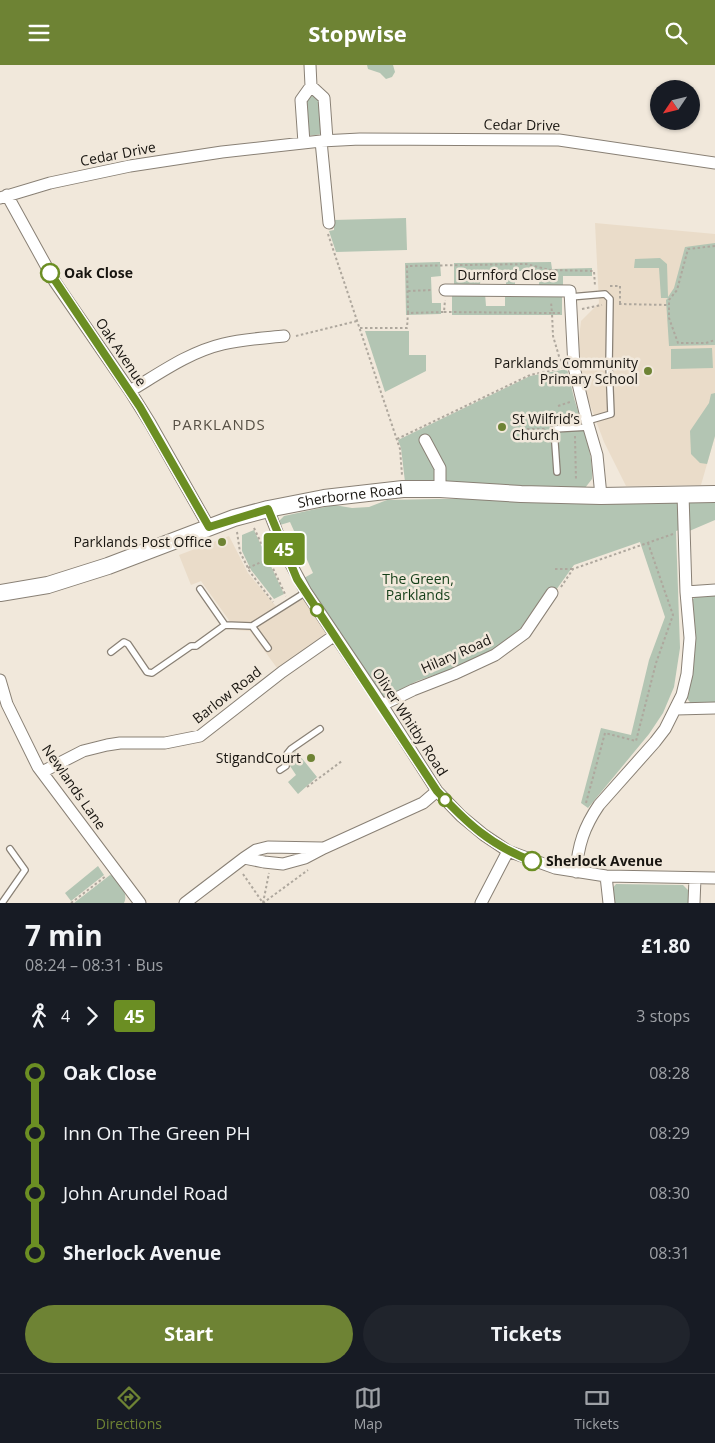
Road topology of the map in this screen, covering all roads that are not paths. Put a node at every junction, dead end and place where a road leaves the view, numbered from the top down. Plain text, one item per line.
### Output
1 (310, 65) edge
2 (311, 86) junction
3 (324, 141) junction
4 (304, 143) junction
5 (715, 163) edge
6 (4, 197) edge
7 (330, 223) road end
8 (445, 290) road end
9 (570, 297) junction
10 (284, 336) road end
11 (130, 391) junction
12 (588, 424) junction
13 (425, 440) dead end
14 (557, 472) dead end
15 (440, 489) junction
16 (683, 494) junction
17 (715, 494) edge
18 (601, 496) junction
19 (268, 509) junction
20 (209, 527) junction
21 (200, 589) dead end
22 (715, 589) edge
23 (306, 592) junction
24 (0, 593) edge
25 (552, 593) road end
26 (686, 593) junction
27 (226, 625) junction
28 (252, 626) junction
29 (335, 635) junction
30 (268, 648) dead end
31 (111, 652) dead end
32 (0, 680) edge
33 (382, 705) junction
34 (715, 708) edge
35 (676, 709) junction
36 (320, 729) dead end
37 (280, 770) dead end
38 (42, 773) junction
39 (437, 791) junction
40 (324, 848) junction
41 (10, 849) dead end
42 (508, 851) junction
43 (240, 861) junction
44 (576, 872) junction
45 (606, 876) junction
46 (695, 878) junction
47 (715, 878) edge
48 (2, 903) edge
49 (139, 903) edge
50 (185, 903) edge
51 (481, 903) edge
52 (609, 903) edge
53 (694, 903) edge

1 - 2 street
2 - 3 street
2 - 4 street
3 - 4 street, Cedar Drive
3 - 5 street, Cedar Drive
3 - 7 street
4 - 6 street, Cedar Drive
6 - 11 street, Oak Avenue
8 - 9 street, Durnford Close
9 - 12 street, Durnford Close
9 - 12 lane
10 - 11 street
11 - 20 street, Oak Avenue
12 - 14 lane
12 - 18 street, Durnford Close
13 - 15 street
15 - 18 street, Sherborne Road
15 - 19 street, Sherborne Road
16 - 17 street, Sherborne Road
16 - 18 street, Sherborne Road
16 - 26 street
19 - 20 street, Sherborne Road
19 - 23 street, Oliver Whitby Road
20 - 24 street, Sherborne Road
21 - 27 lane
22 - 26 street
23 - 28 lane
23 - 29 street, Oliver Whitby Road
25 - 33 street, Hilary Road
26 - 35 street
27 - 28 lane
27 - 31 lane
28 - 30 lane
29 - 33 street, Oliver Whitby Road
29 - 38 street, Barlow Road
32 - 38 street, Newlands Lane
33 - 39 street, Oliver Whitby Road
34 - 35 street
35 - 44 street
36 - 37 lane
38 - 49 street, Newlands Lane
39 - 40 street
39 - 42 street, Oliver Whitby Road
40 - 43 street
40 - 43 street
41 - 48 lane
42 - 44 street, Oliver Whitby Road
42 - 51 street
43 - 50 street
44 - 45 street, Oliver Whitby Road
45 - 46 street, Oliver Whitby Road
45 - 52 street
46 - 47 street, Oliver Whitby Road
46 - 53 street

